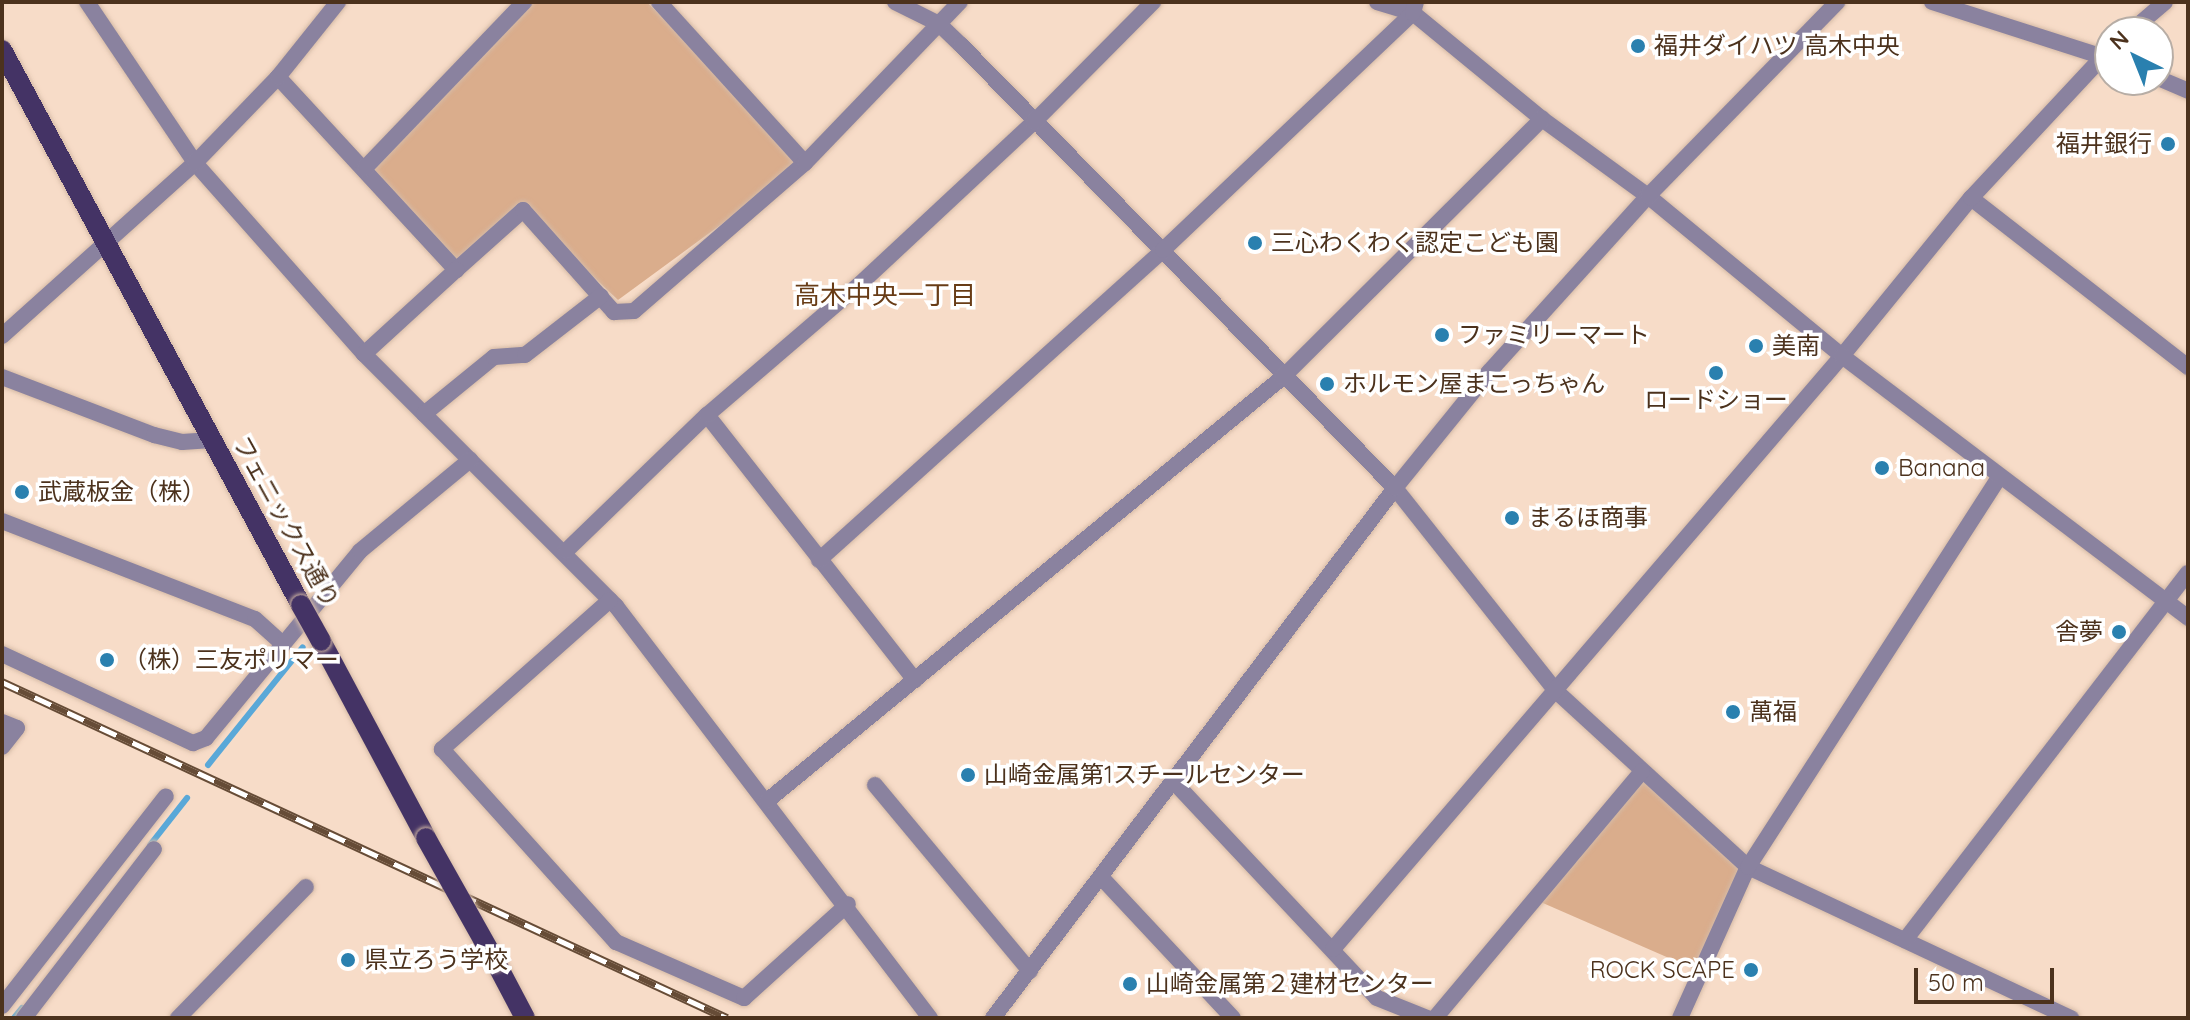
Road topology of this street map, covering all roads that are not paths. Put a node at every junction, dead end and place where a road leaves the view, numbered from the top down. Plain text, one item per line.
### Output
1 (87, 2) edge
2 (338, 2) edge
3 (524, 2) edge
4 (659, 2) edge
5 (895, 2) edge
6 (960, 2) edge
7 (1153, 2) edge
8 (1377, 2) edge
9 (1837, 2) edge
10 (1932, 2) edge
11 (2165, 2) edge
12 (1415, 8) edge
13 (2149, 16) edge
14 (939, 24) junction
15 (2, 50) edge
16 (2094, 51) edge
17 (2094, 69) edge
18 (278, 77) junction
19 (1542, 119) junction
20 (1034, 122) junction
21 (195, 163) junction
22 (805, 163) junction
23 (365, 168) junction
24 (1648, 196) junction
25 (1971, 198) junction
26 (106, 244) junction
27 (1163, 250) junction
28 (456, 270) junction
29 (601, 296) junction
30 (2, 336) edge
31 (364, 354) junction
32 (1842, 356) junction
33 (2188, 367) edge
34 (2, 377) edge
35 (1283, 377) junction
36 (424, 414) junction
37 (707, 415) junction
38 (212, 440) junction
39 (470, 460) junction
40 (2000, 476) junction
41 (1395, 488) junction
42 (2, 521) edge
43 (566, 551) junction
44 (819, 560) junction
45 (2188, 573) edge
46 (610, 600) junction
47 (2167, 601) junction
48 (2188, 618) edge
49 (283, 644) junction
50 (2, 654) edge
51 (915, 680) junction
52 (1556, 691) junction
53 (2, 722) edge
54 (2, 747) edge
55 (1642, 771) junction
56 (1174, 782) junction
57 (875, 785) dead end
58 (166, 796) dead end
59 (767, 801) junction
60 (154, 849) dead end
61 (1748, 867) junction
62 (1101, 877) junction
63 (306, 887) dead end
64 (848, 904) junction
65 (1905, 940) junction
66 (1333, 949) junction
67 (1030, 971) junction
68 (2, 1006) edge
69 (24, 1018) edge
70 (178, 1018) edge
71 (525, 1018) edge
72 (930, 1018) edge
73 (993, 1018) edge
74 (1233, 1018) edge
75 (1427, 1018) edge
76 (1435, 1018) edge
77 (1680, 1018) edge
78 (2071, 1018) edge

1 - 21 street
2 - 18 street
3 - 23 street
4 - 22 street
5 - 14 street
6 - 14 street
7 - 20 street
8 - 12 street
9 - 24 street
10 - 16 street
11 - 13 street
12 - 19 street
12 - 27 street
14 - 20 street
14 - 22 street
15 - 26 main road, フェニックス通り
17 - 25 street
18 - 21 street
18 - 23 street
19 - 24 street
19 - 35 street
20 - 27 street
20 - 37 street
21 - 26 street
21 - 31 street
22 - 29 street
23 - 28 street
24 - 32 street
24 - 41 street
25 - 32 street
25 - 33 street
26 - 30 street
26 - 38 main road, フェニックス通り
27 - 35 street
27 - 44 street
28 - 29 street
28 - 31 street
29 - 36 street
31 - 36 street
32 - 40 street
32 - 52 street
34 - 38 street
35 - 41 street
35 - 51 street
36 - 39 street
37 - 43 street
37 - 44 street
38 - 71 main road, フェニックス通り, bridge
39 - 43 street
39 - 49 street
40 - 47 street
40 - 61 street
41 - 52 street
41 - 56 street
42 - 49 street
43 - 46 street
44 - 51 street
45 - 47 street
46 - 59 street
46 - 64 street
47 - 48 street
47 - 65 street
49 - 50 street
51 - 59 street
52 - 55 street
52 - 66 street
53 - 54 street
55 - 61 street
55 - 76 street
56 - 62 street
56 - 66 street
57 - 67 street
58 - 68 street
59 - 64 street
60 - 69 street
61 - 65 street
61 - 77 street
62 - 67 street
62 - 74 street
63 - 70 street
64 - 72 street
65 - 78 street
66 - 75 street
67 - 73 street

